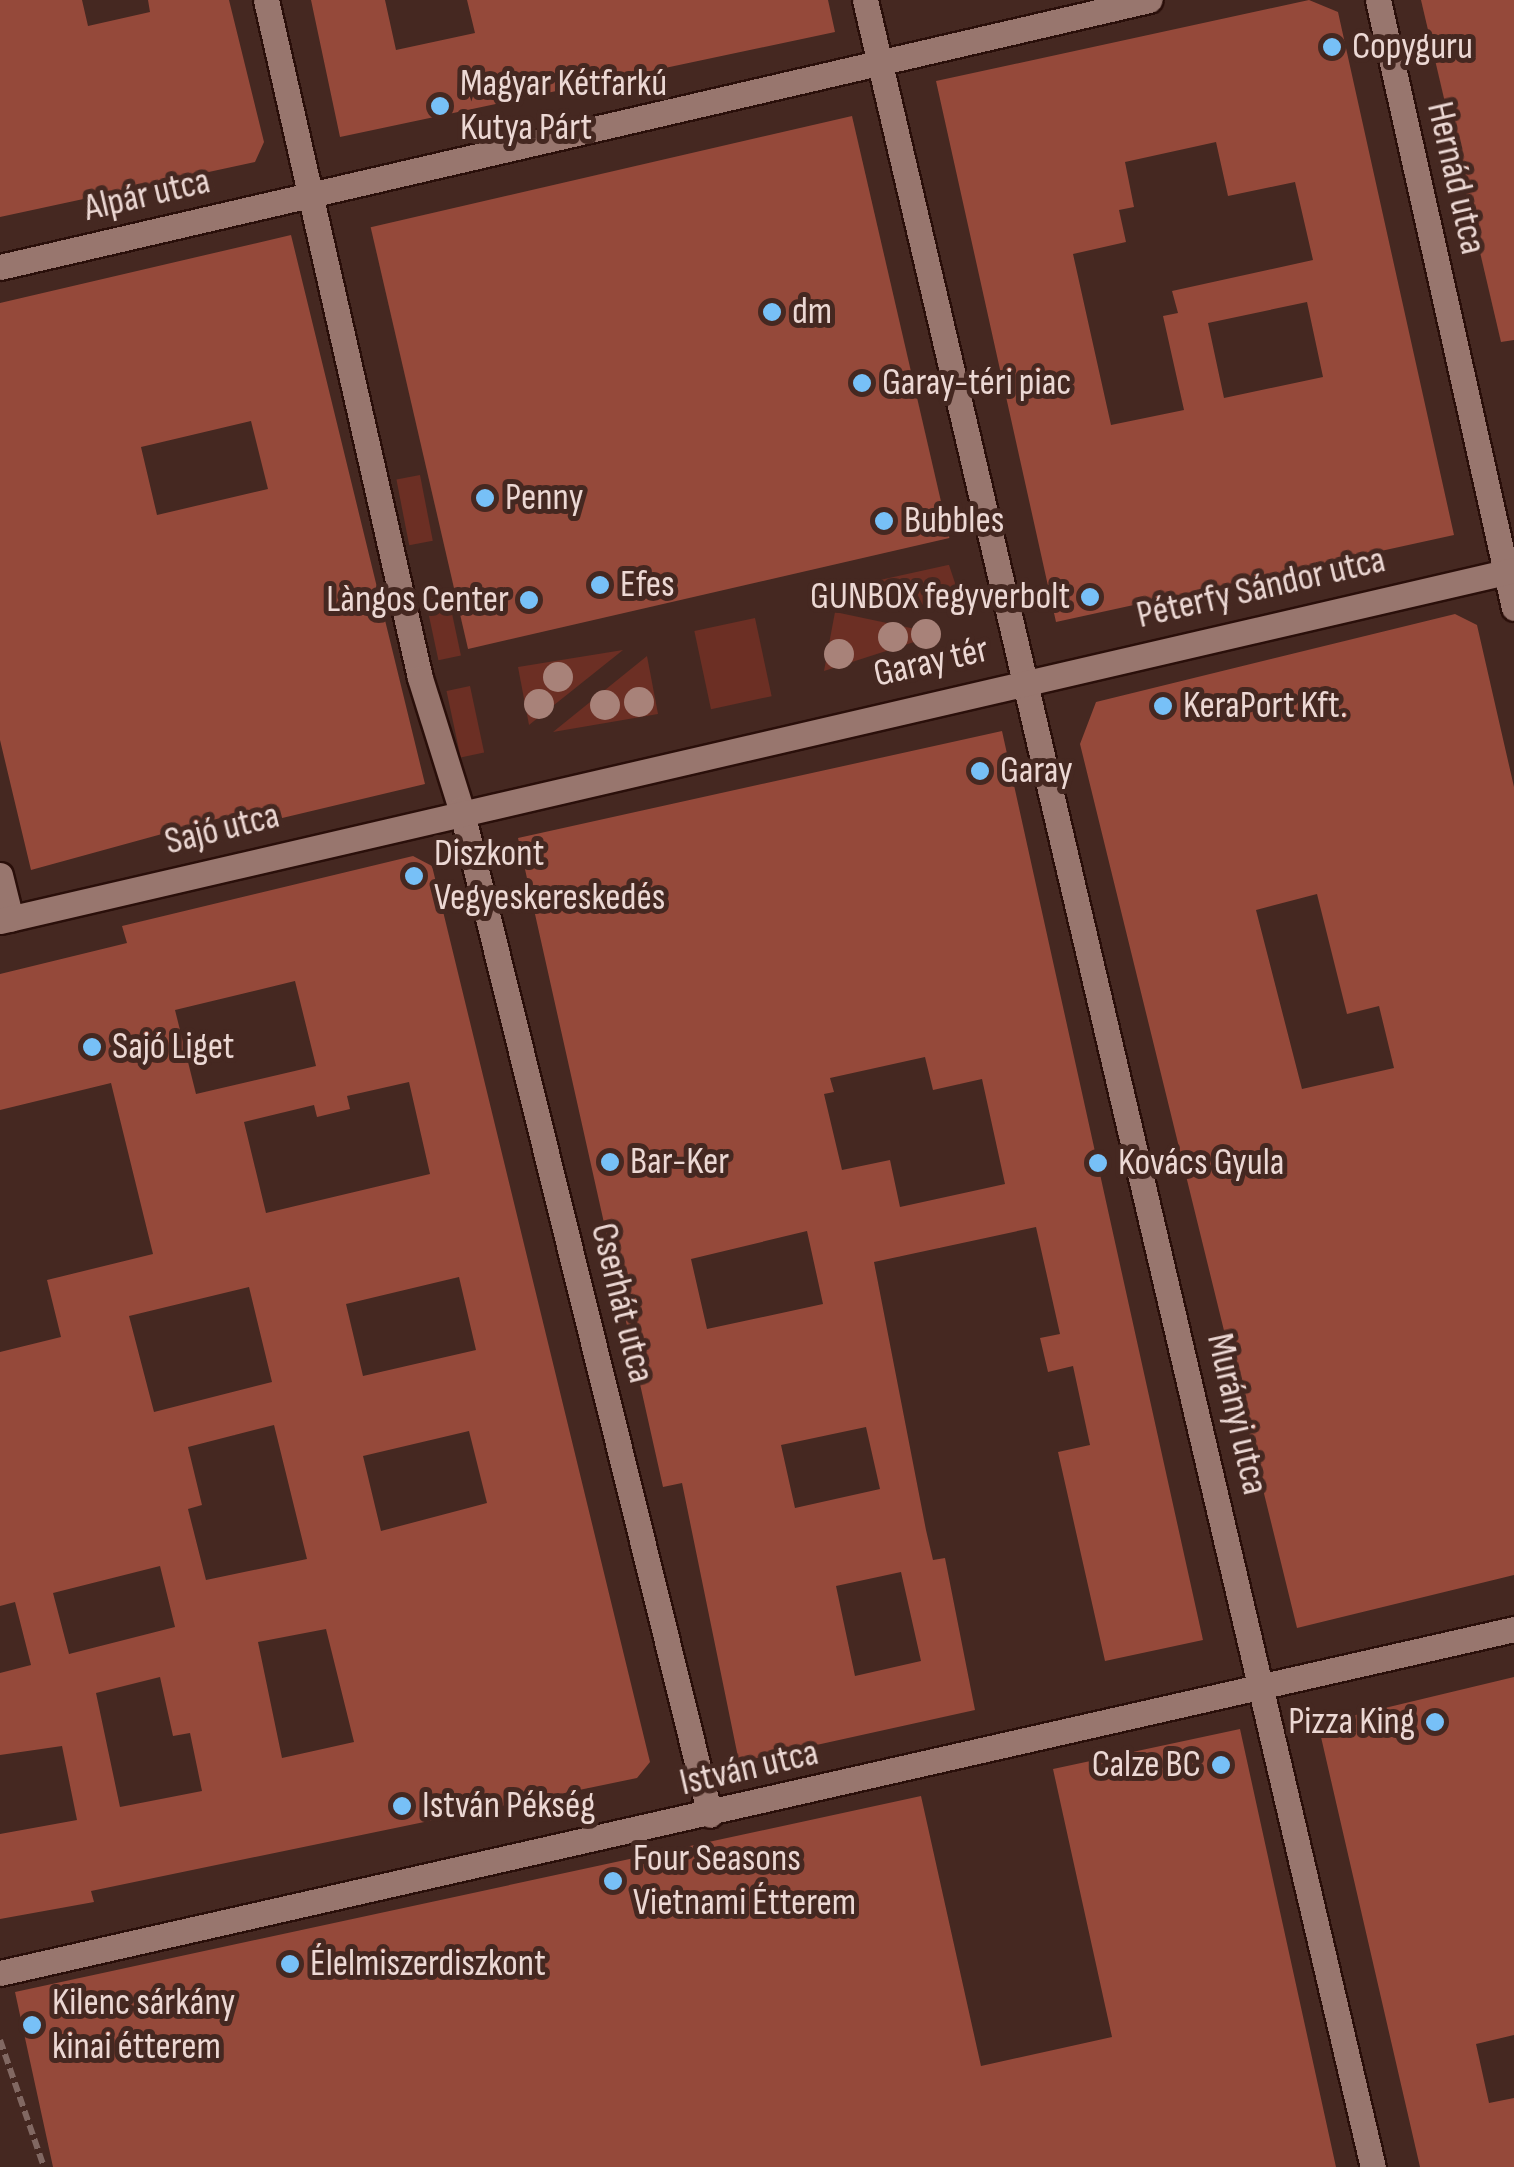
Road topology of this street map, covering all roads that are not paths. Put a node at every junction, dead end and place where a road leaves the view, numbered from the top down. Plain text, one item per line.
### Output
1 (266, 0) edge
2 (865, 0) edge
3 (1150, 0) edge
4 (1378, 0) edge
5 (880, 65) junction
6 (310, 196) junction
7 (0, 267) edge
8 (1510, 571) edge
9 (1514, 608) edge
10 (1024, 680) junction
11 (461, 809) junction
12 (0, 875) edge
13 (5, 920) edge
14 (1514, 1629) edge
15 (1263, 1688) junction
16 (710, 1815) junction
17 (0, 1973) edge
18 (1373, 2167) edge

1 - 6 street
2 - 5 street
3 - 5 street
4 - 8 street, Hernád utca
5 - 6 street
5 - 10 street, Garay tér
6 - 7 street, Alpár utca
6 - 11 street
8 - 9 street, Hernád utca
8 - 10 street, Péterfy Sándor utca
10 - 11 street, Garay tér
10 - 15 street, Murányi utca
11 - 13 street, Sajó utca
11 - 16 street, Cserhát utca
12 - 13 street
14 - 15 street, István utca
15 - 16 street, István utca
15 - 18 street, Murányi utca
16 - 17 street, István utca

